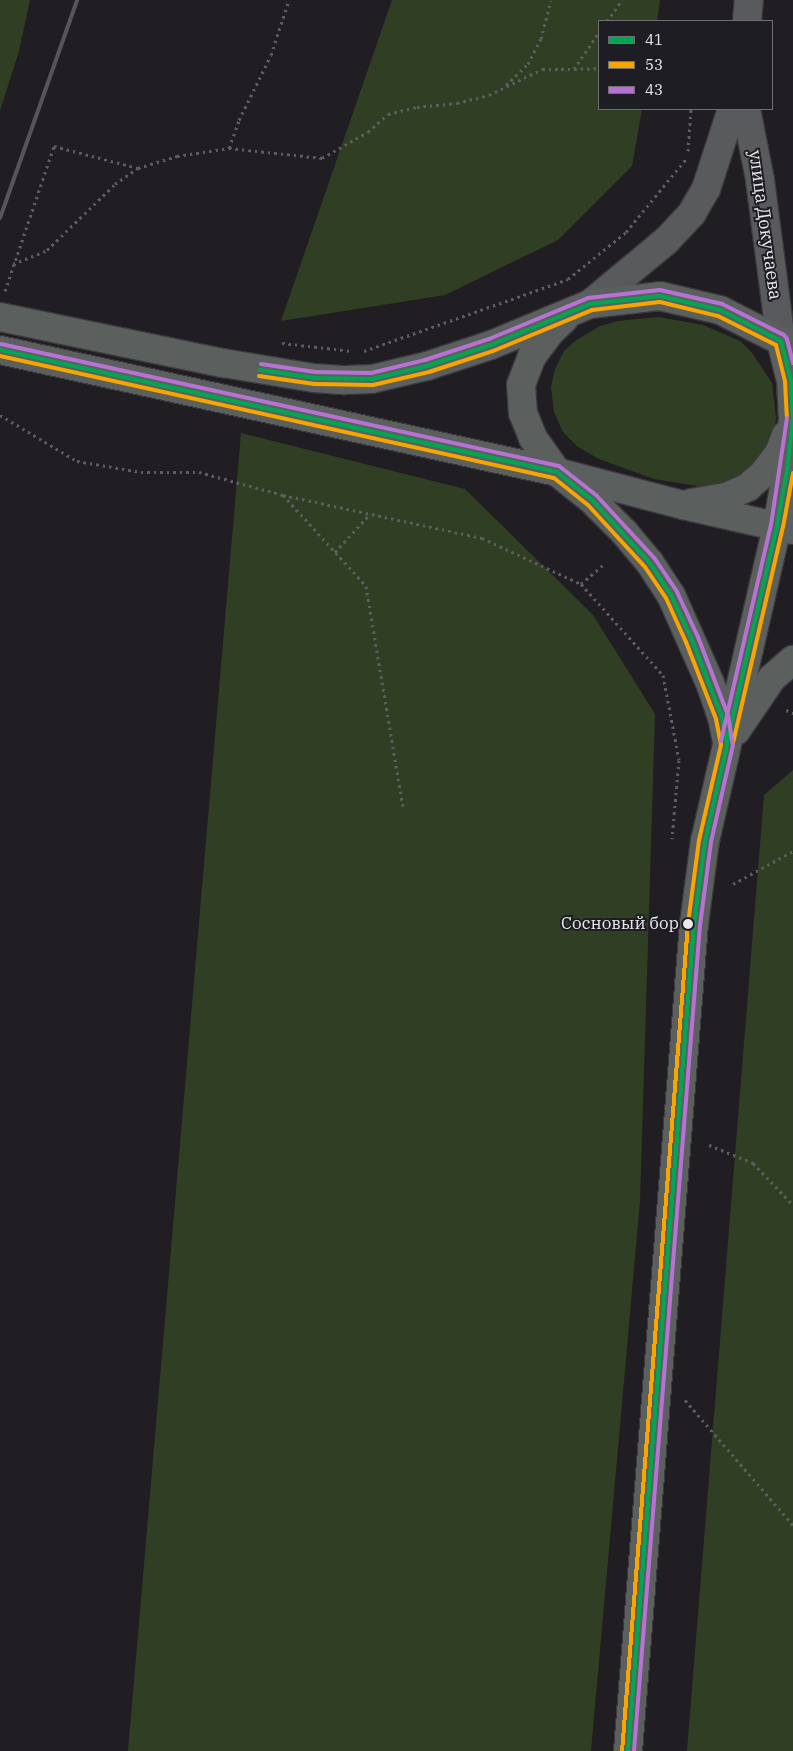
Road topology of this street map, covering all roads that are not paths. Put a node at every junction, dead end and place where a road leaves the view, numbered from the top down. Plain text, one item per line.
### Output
1 (749, 0) edge
2 (747, 20) edge
3 (732, 110) edge
4 (746, 110) edge
5 (1, 307) edge
6 (581, 308) junction
7 (787, 346) edge
8 (0, 350) edge
9 (793, 418) edge
10 (558, 472) junction
11 (682, 505) junction
12 (785, 528) edge
13 (793, 660) edge
14 (727, 744) junction
15 (628, 1751) edge

1 - 2 main road
3 - 6 main road, улица Докучаева
4 - 7 main road, улица Докучаева
5 - 6 main road
6 - 7 main road
6 - 10 main road
7 - 9 main road
8 - 10 main road
9 - 11 main road
9 - 12 main road
10 - 11 main road
10 - 14 main road
11 - 12 main road
12 - 14 main road
13 - 14 main road
14 - 15 main road

